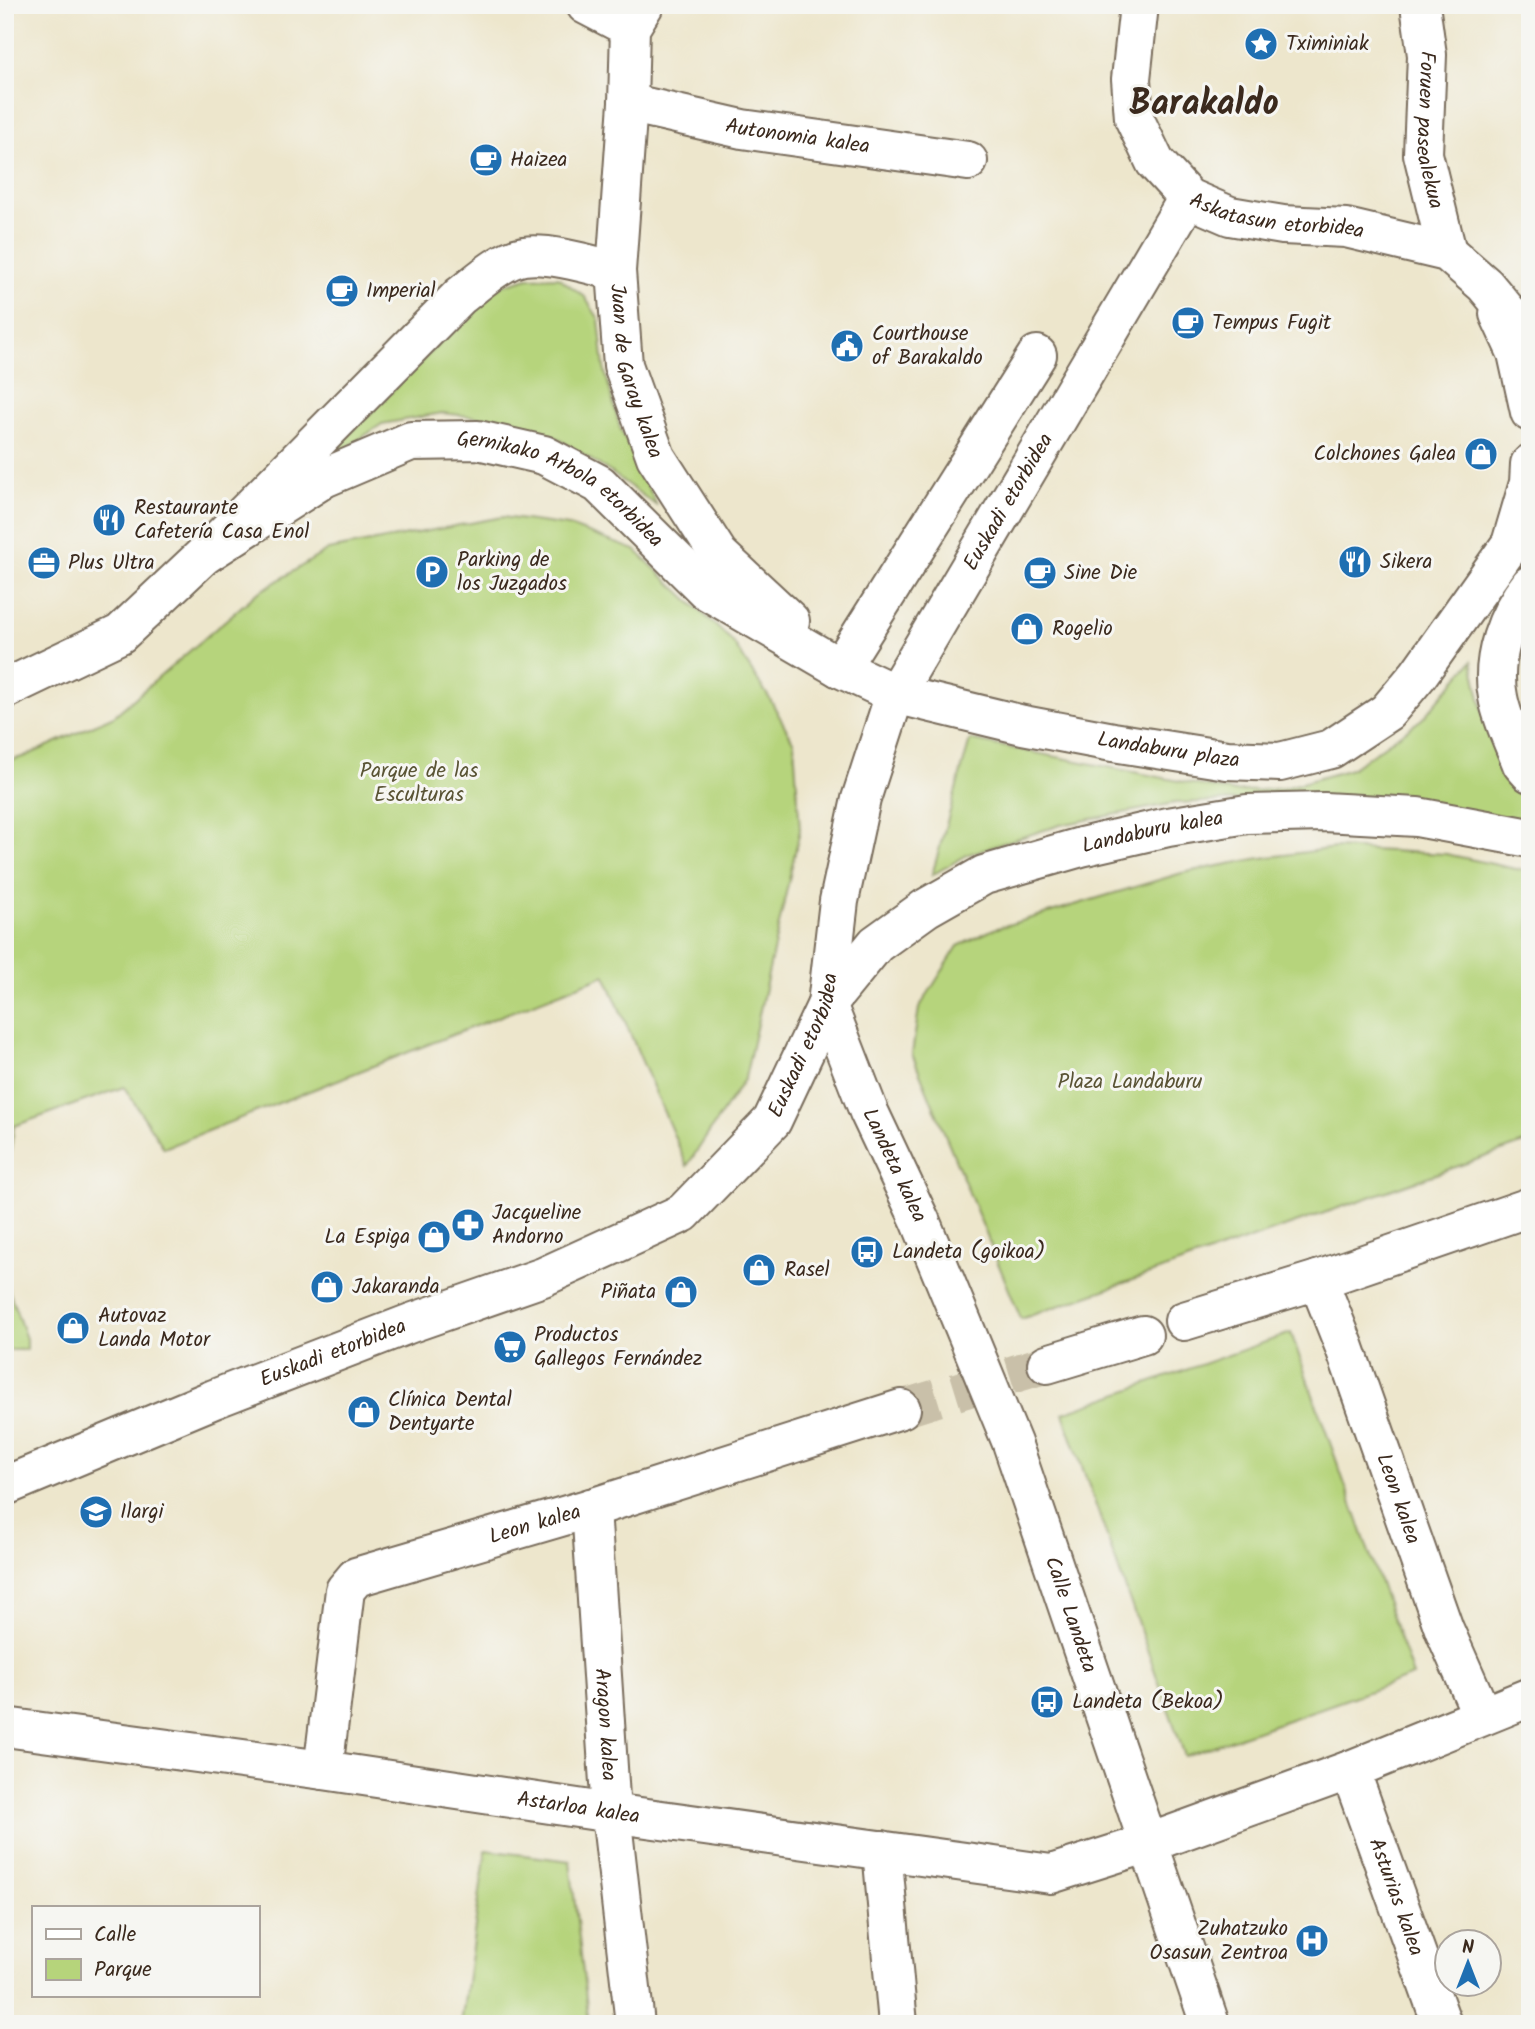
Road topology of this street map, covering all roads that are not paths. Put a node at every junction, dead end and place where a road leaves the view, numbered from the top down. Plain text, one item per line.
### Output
1 (586, 5) edge
2 (1139, 5) edge
3 (1420, 5) edge
4 (637, 17) edge
5 (628, 103) junction
6 (968, 161) dead end
7 (1188, 198) junction
8 (1447, 252) junction
9 (616, 271) junction
10 (1485, 285) junction
11 (1530, 339) edge
12 (1037, 355) dead end
13 (1530, 412) edge
14 (1530, 464) edge
15 (204, 555) junction
16 (1524, 593) edge
17 (840, 668) junction
18 (1418, 675) junction
19 (5, 689) edge
20 (895, 694) junction
21 (1530, 773) edge
22 (1530, 838) edge
23 (827, 1004) junction
24 (1530, 1207) edge
25 (1318, 1280) junction
26 (1184, 1321) dead end
27 (965, 1327) joint
28 (1143, 1335) dead end
29 (1047, 1364) tunnel mouth
30 (901, 1409) tunnel mouth
31 (5, 1486) edge
32 (591, 1508) junction
33 (1530, 1697) edge
34 (1482, 1716) junction
35 (5, 1727) edge
36 (323, 1770) junction
37 (1350, 1770) junction
38 (611, 1813) junction
39 (1149, 1843) junction
40 (882, 1850) junction
41 (635, 2024) edge
42 (898, 2024) edge
43 (1210, 2024) edge
44 (1442, 2024) edge

1 - 4 street
2 - 7 street, Askatasun etorbidea
3 - 8 street, Foruen pasealekua
4 - 5 street, Juan de Garay kalea
5 - 6 street, Autonomia kalea
5 - 9 street, Juan de Garay kalea
7 - 8 street, Askatasun etorbidea
7 - 20 street, Euskadi etorbidea
8 - 10 street
9 - 15 street, Gernikako Arbola etorbidea
9 - 17 street, Juan de Garay kalea
10 - 11 street
10 - 13 street
12 - 17 street
14 - 18 street, Landaburu plaza
15 - 17 street, Gernikako Arbola etorbidea
15 - 19 street, Gernikako Arbola etorbidea
16 - 18 street, Landaburu plaza
16 - 21 street
17 - 20 street, Gernikako Arbola etorbidea
18 - 20 street, Landaburu plaza
20 - 23 street, Euskadi etorbidea
22 - 23 street, Landaburu kalea
23 - 27 street, Landeta kalea
23 - 31 street, Euskadi etorbidea
24 - 25 street
25 - 26 street
25 - 34 street, Leon kalea
27 - 39 street, Calle Landeta
28 - 29 street
30 - 32 street, Leon kalea
32 - 36 street, Leon kalea
32 - 38 street, Aragon kalea
33 - 34 street
34 - 37 street
35 - 36 street, Astarloa kalea
36 - 38 street, Astarloa kalea
37 - 39 street
37 - 44 street, Asturias kalea
38 - 40 street, Astarloa kalea
38 - 41 street, Aragon kalea
39 - 40 street, Astarloa kalea
39 - 43 street, Calle Landeta
40 - 42 street

